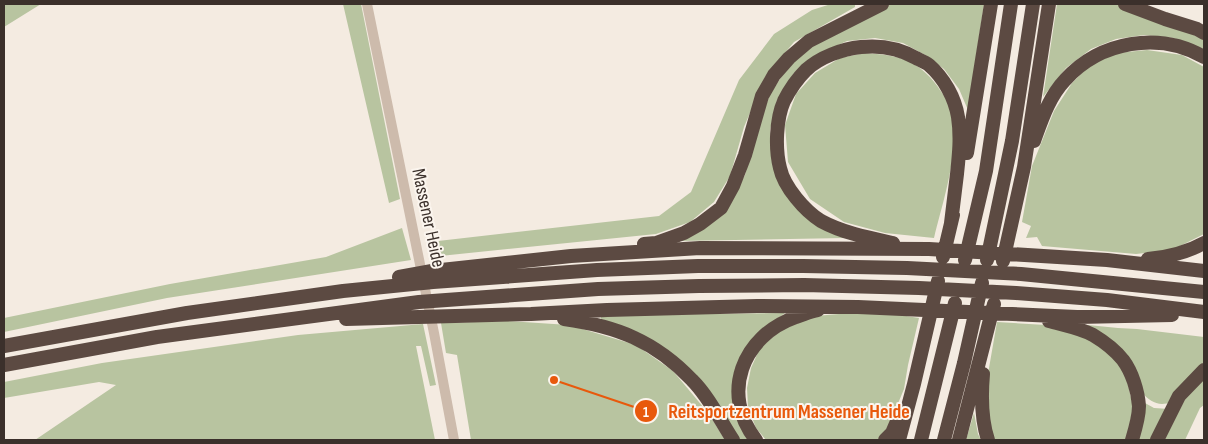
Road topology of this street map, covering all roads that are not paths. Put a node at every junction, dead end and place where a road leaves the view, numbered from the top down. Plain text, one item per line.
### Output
1 (367, 4) edge
2 (882, 4) edge
3 (991, 4) edge
4 (1010, 4) edge
5 (1033, 4) edge
6 (1049, 4) edge
7 (1125, 4) edge
8 (1204, 33) edge
9 (1204, 57) edge
10 (1024, 167) junction
11 (951, 223) junction
12 (1204, 243) edge
13 (928, 249) junction
14 (571, 256) junction
15 (1107, 260) junction
16 (1204, 272) edge
17 (432, 276) junction
18 (1204, 292) edge
19 (858, 307) junction
20 (1204, 313) edge
21 (531, 314) junction
22 (1011, 314) junction
23 (283, 320) junction
24 (988, 329) junction
25 (4, 346) edge
26 (4, 365) edge
27 (1204, 370) edge
28 (914, 384) junction
29 (454, 440) edge
30 (733, 440) edge
31 (756, 440) edge
32 (885, 440) edge
33 (899, 440) edge
34 (921, 440) edge
35 (944, 440) edge
36 (960, 440) edge
37 (988, 440) edge
38 (1132, 440) edge
39 (1157, 440) edge

1 - 29 street, Massener Heide
2 - 14 highway
3 - 11 highway
4 - 34 highway
5 - 35 highway
6 - 10 highway
7 - 8 highway
9 - 10 highway
10 - 24 highway
11 - 13 highway
11 - 28 highway
12 - 15 highway
13 - 14 highway
13 - 15 highway
14 - 17 highway
15 - 16 highway
17 - 18 highway
17 - 25 highway
19 - 21 highway
19 - 22 highway
19 - 31 highway
20 - 22 highway
20 - 23 highway
21 - 23 highway
21 - 30 highway
22 - 38 highway
23 - 26 highway
24 - 36 highway
24 - 37 highway
27 - 39 highway
28 - 32 highway
28 - 33 highway

